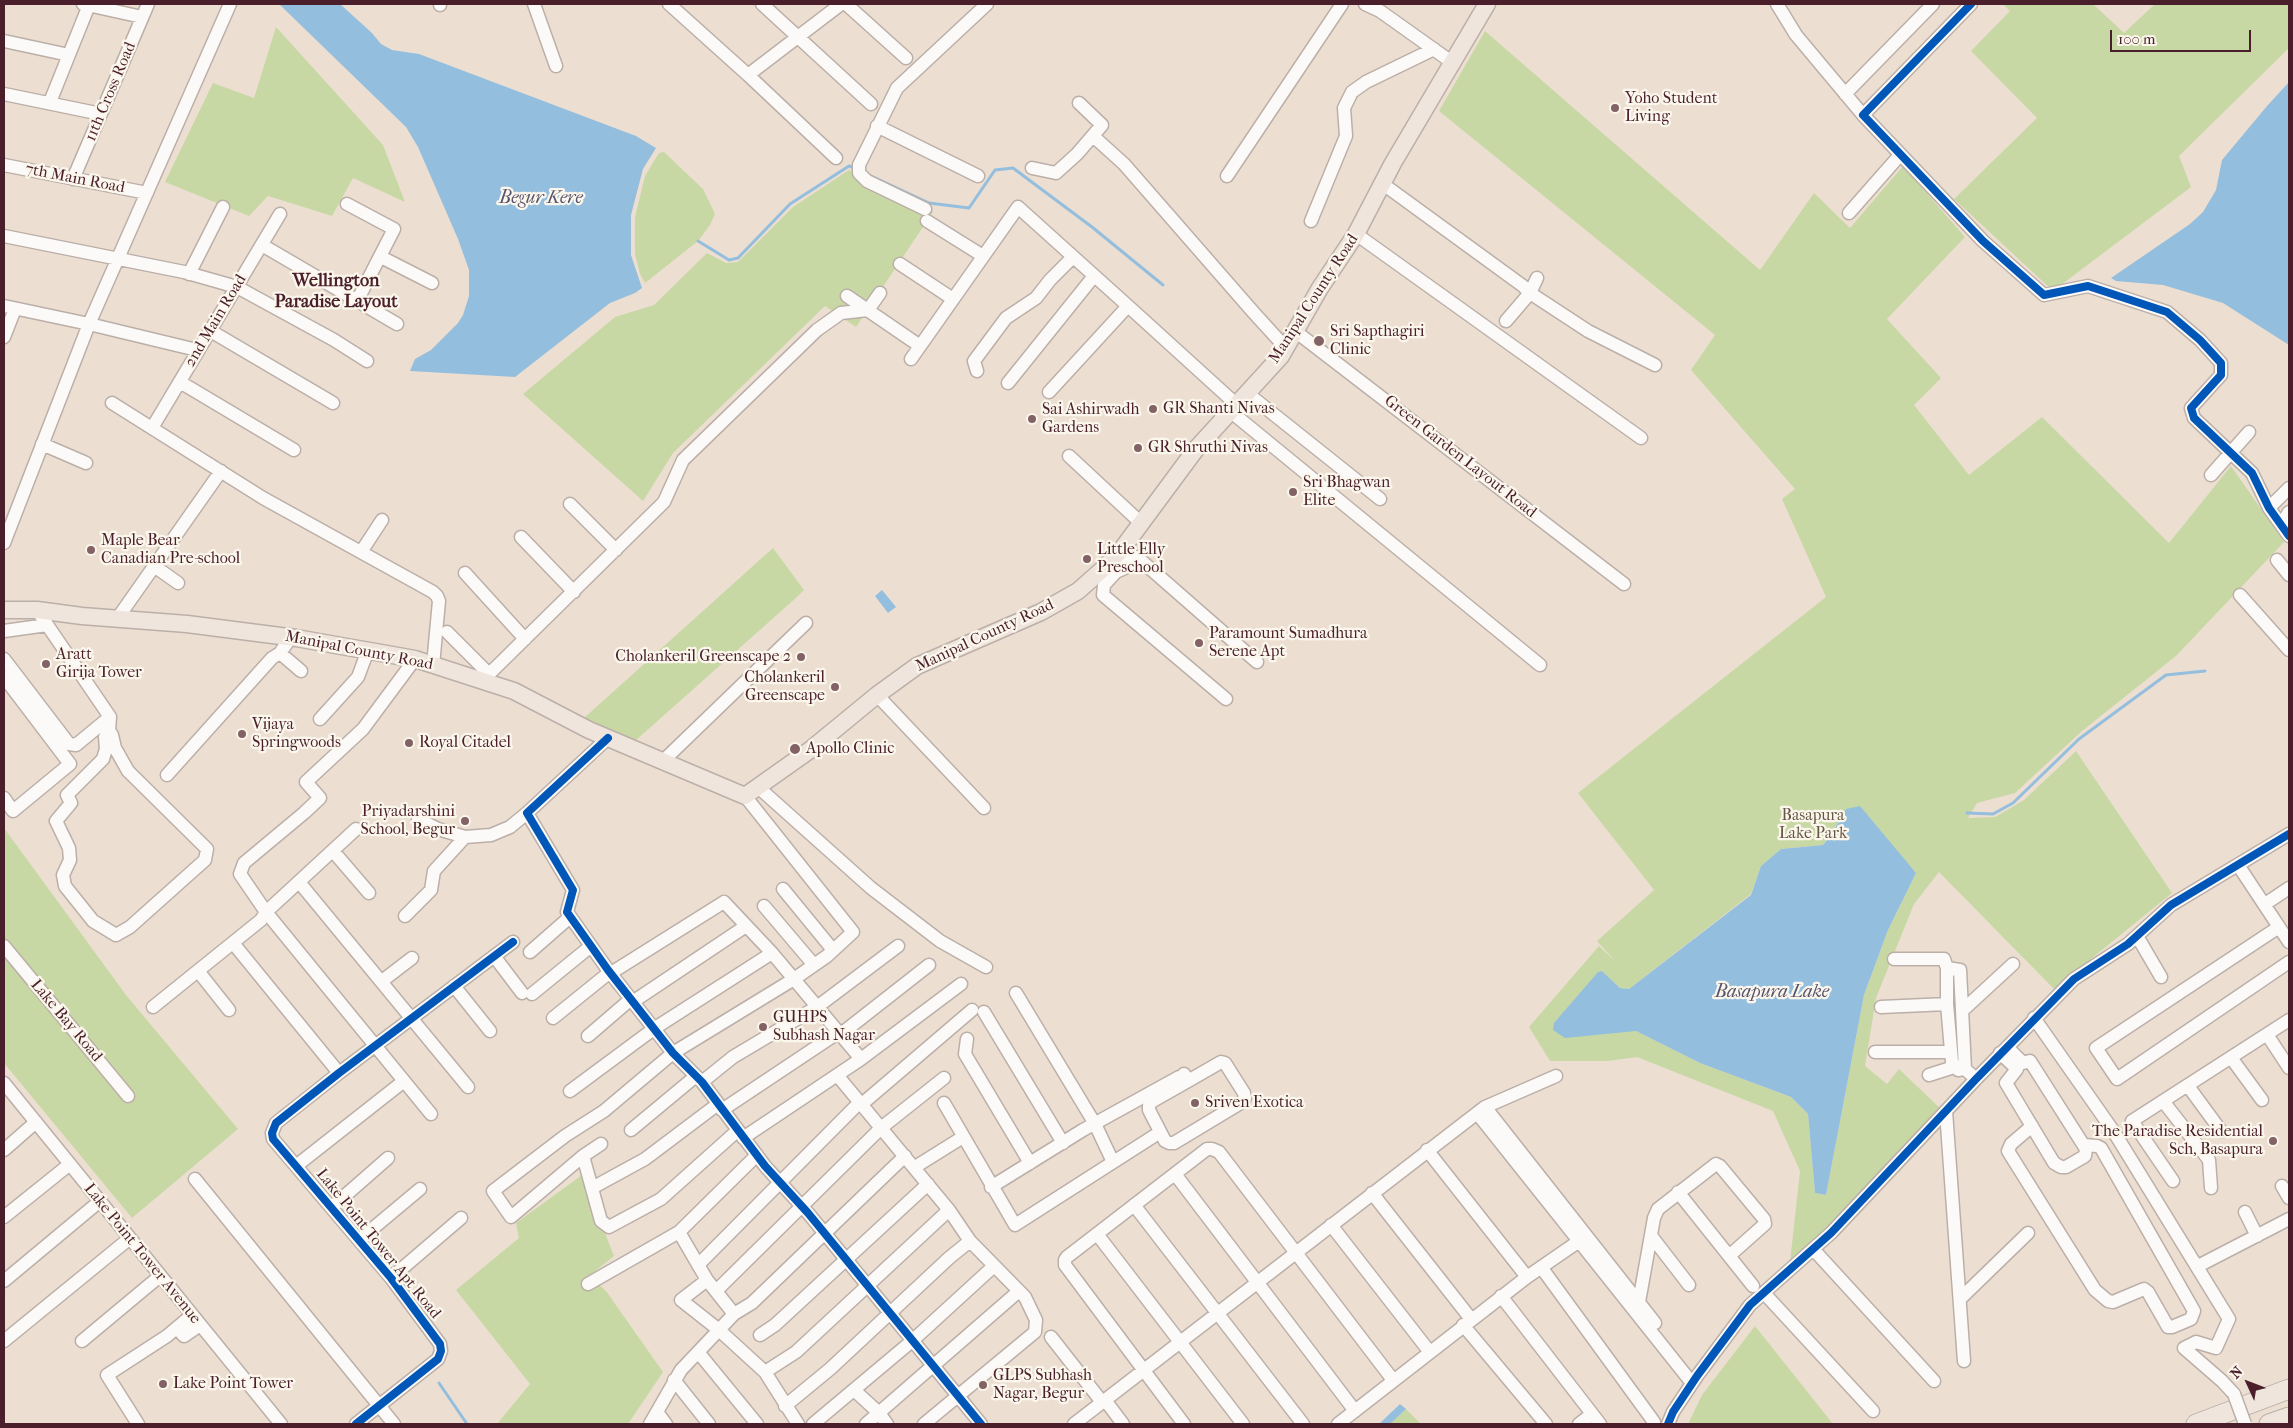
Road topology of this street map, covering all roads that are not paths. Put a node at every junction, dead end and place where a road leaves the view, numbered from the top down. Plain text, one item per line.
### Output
1 (86, 4) edge
2 (148, 4) edge
3 (230, 4) edge
4 (534, 4) edge
5 (669, 4) edge
6 (762, 4) edge
7 (841, 4) edge
8 (846, 4) edge
9 (1342, 4) edge
10 (1365, 4) edge
11 (1487, 4) edge
12 (1777, 4) edge
13 (1933, 4) edge
14 (1971, 4) edge
15 (978, 7) edge
16 (142, 17) junction
17 (799, 38) junction
18 (4, 41) edge
19 (1434, 49) junction
20 (69, 55) junction
21 (906, 58) dead end
22 (1453, 63) junction
23 (556, 66) dead end
24 (748, 75) junction
25 (4, 94) edge
26 (1845, 94) junction
27 (50, 102) junction
28 (872, 104) dead end
29 (1079, 104) dead end
30 (101, 114) junction
31 (1863, 115) junction
32 (877, 126) junction
33 (1092, 136) junction
34 (1900, 155) junction
35 (836, 158) dead end
36 (4, 165) edge
37 (1032, 168) dead end
38 (978, 176) dead end
39 (1227, 176) dead end
40 (73, 179) junction
41 (1383, 184) junction
42 (147, 193) junction
43 (347, 204) dead end
44 (223, 207) dead end
45 (925, 208) dead end
46 (1849, 213) dead end
47 (280, 214) dead end
48 (1312, 221) dead end
49 (927, 222) dead end
50 (1356, 234) junction
51 (4, 236) edge
52 (262, 245) junction
53 (983, 256) junction
54 (381, 257) junction
55 (1073, 257) junction
56 (117, 260) junction
57 (900, 264) dead end
58 (189, 274) junction
59 (1094, 276) junction
60 (1537, 278) dead end
61 (432, 283) dead end
62 (236, 287) junction
63 (880, 293) dead end
64 (1530, 293) junction
65 (847, 296) dead end
66 (953, 299) junction
67 (357, 301) junction
68 (1128, 306) junction
69 (9, 307) edge
70 (868, 310) junction
71 (1506, 321) dead end
72 (89, 324) junction
73 (397, 324) dead end
74 (209, 330) junction
75 (1295, 331) junction
76 (4, 337) edge
77 (920, 346) junction
78 (1285, 347) junction
79 (197, 350) junction
80 (910, 359) dead end
81 (367, 361) dead end
82 (1655, 366) dead end
83 (977, 371) dead end
84 (180, 382) junction
85 (1008, 383) dead end
86 (1049, 392) dead end
87 (112, 403) dead end
88 (333, 403) dead end
89 (1238, 403) junction
90 (152, 428) junction
91 (2249, 432) dead end
92 (1641, 438) dead end
93 (42, 444) junction
94 (294, 450) dead end
95 (2231, 453) junction
96 (1069, 456) dead end
97 (86, 462) dead end
98 (221, 471) junction
99 (2211, 475) dead end
100 (2289, 488) edge
101 (1380, 499) dead end
102 (570, 504) dead end
103 (2269, 508) junction
104 (2289, 512) edge
105 (382, 520) dead end
106 (1140, 523) junction
107 (2289, 526) edge
108 (2289, 536) edge
109 (521, 537) dead end
110 (4, 543) edge
111 (616, 550) junction
112 (361, 552) junction
113 (2277, 560) dead end
114 (1121, 562) junction
115 (154, 566) junction
116 (466, 573) dead end
117 (2289, 575) edge
118 (178, 583) dead end
119 (1624, 584) dead end
120 (574, 592) junction
121 (2240, 595) dead end
122 (4, 610) edge
123 (37, 610) junction
124 (117, 619) junction
125 (806, 623) dead end
126 (47, 625) junction
127 (4, 630) edge
128 (447, 632) dead end
129 (288, 636) junction
130 (525, 639) junction
131 (368, 650) junction
132 (2289, 650) edge
133 (276, 656) junction
134 (4, 659) edge
135 (415, 659) junction
136 (1257, 662) dead end
137 (1540, 664) dead end
138 (433, 665) junction
139 (301, 671) dead end
140 (4, 677) edge
141 (485, 677) junction
142 (877, 695) junction
143 (1226, 699) dead end
144 (110, 717) junction
145 (320, 719) dead end
146 (608, 738) junction
147 (110, 748) junction
148 (663, 761) junction
149 (166, 775) dead end
150 (751, 792) junction
151 (4, 798) edge
152 (984, 808) dead end
153 (527, 813) junction
154 (418, 819) dead end
155 (356, 829) dead end
156 (2289, 834) edge
157 (465, 837) junction
158 (333, 851) junction
159 (2238, 865) junction
160 (299, 882) junction
161 (2289, 888) edge
162 (783, 889) dead end
163 (369, 893) dead end
164 (2265, 904) junction
165 (764, 906) dead end
166 (266, 912) junction
167 (405, 916) dead end
168 (570, 918) junction
169 (746, 926) junction
170 (2279, 926) junction
171 (2137, 936) junction
172 (233, 942) junction
173 (513, 942) dead end
174 (2289, 942) edge
175 (4, 946) edge
176 (591, 946) junction
177 (898, 946) dead end
178 (833, 950) junction
179 (530, 952) dead end
180 (772, 953) junction
181 (494, 956) junction
182 (412, 958) dead end
183 (1894, 958) dead end
184 (2289, 962) edge
185 (2013, 964) dead end
186 (814, 965) junction
187 (929, 965) dead end
188 (986, 967) dead end
189 (1947, 968) junction
190 (198, 971) junction
191 (611, 973) junction
192 (2161, 977) dead end
193 (794, 979) junction
194 (382, 981) junction
195 (961, 984) dead end
196 (454, 986) junction
197 (1016, 992) dead end
198 (633, 1000) junction
199 (1947, 1004) junction
200 (153, 1007) dead end
201 (817, 1007) junction
202 (1881, 1007) dead end
203 (229, 1010) dead end
204 (1963, 1010) junction
205 (412, 1018) junction
206 (553, 1018) dead end
207 (2034, 1018) junction
208 (2289, 1020) edge
209 (655, 1028) junction
210 (490, 1031) dead end
211 (840, 1033) junction
212 (588, 1036) dead end
213 (2268, 1036) junction
214 (966, 1039) dead end
215 (376, 1046) junction
216 (2004, 1050) junction
217 (673, 1052) junction
218 (1875, 1052) dead end
219 (1951, 1052) junction
220 (861, 1059) junction
221 (2232, 1059) junction
222 (1206, 1061) dead end
223 (2020, 1066) junction
224 (1960, 1068) junction
225 (2289, 1068) edge
226 (339, 1073) junction
227 (837, 1075) junction
228 (1929, 1075) dead end
229 (1556, 1076) dead end
230 (1186, 1077) junction
231 (944, 1078) dead end
232 (1976, 1078) junction
233 (699, 1079) junction
234 (404, 1081) junction
235 (2188, 1086) junction
236 (5, 1087) edge
237 (468, 1087) dead end
238 (1167, 1088) junction
239 (570, 1091) dead end
240 (128, 1096) dead end
241 (2262, 1100) dead end
242 (2164, 1101) junction
243 (944, 1102) dead end
244 (861, 1103) junction
245 (720, 1107) junction
246 (1481, 1110) junction
247 (1946, 1111) junction
248 (431, 1114) dead end
249 (36, 1122) junction
250 (1095, 1124) junction
251 (2032, 1126) junction
252 (881, 1128) junction
253 (631, 1130) dead end
254 (2221, 1131) dead end
255 (740, 1135) junction
256 (1154, 1136) dead end
257 (963, 1138) junction
258 (1063, 1143) junction
259 (601, 1144) dead end
260 (2084, 1145) junction
261 (4, 1150) edge
262 (1428, 1150) junction
263 (757, 1155) junction
264 (583, 1156) junction
265 (905, 1156) junction
266 (388, 1158) dead end
267 (1113, 1162) junction
268 (1030, 1163) junction
269 (70, 1164) junction
270 (296, 1166) junction
271 (916, 1168) junction
272 (1175, 1174) junction
273 (195, 1179) dead end
274 (2173, 1181) dead end
275 (780, 1182) junction
276 (928, 1184) junction
277 (2282, 1186) dead end
278 (991, 1187) junction
279 (592, 1188) junction
280 (2211, 1188) dead end
281 (420, 1189) dead end
282 (1678, 1192) junction
283 (1372, 1193) junction
284 (2289, 1198) edge
285 (100, 1201) junction
286 (1134, 1205) junction
287 (332, 1207) junction
288 (802, 1207) junction
289 (949, 1210) junction
290 (2244, 1212) dead end
291 (4, 1217) edge
292 (461, 1218) dead end
293 (2289, 1219) edge
294 (1332, 1225) junction
295 (679, 1232) junction
296 (2028, 1233) dead end
297 (824, 1234) junction
298 (1097, 1234) junction
299 (2257, 1236) junction
300 (130, 1238) junction
301 (1652, 1238) junction
302 (1583, 1239) junction
303 (359, 1240) junction
304 (970, 1241) junction
305 (1813, 1249) junction
306 (1295, 1253) junction
307 (1729, 1256) junction
308 (846, 1261) junction
309 (698, 1265) junction
310 (994, 1266) junction
311 (2198, 1266) junction
312 (1541, 1267) junction
313 (160, 1276) junction
314 (1527, 1276) junction
315 (391, 1278) junction
316 (708, 1280) junction
317 (4, 1281) edge
318 (1258, 1282) junction
319 (588, 1284) dead end
320 (1689, 1285) dead end
321 (868, 1287) junction
322 (1759, 1290) junction
323 (716, 1291) junction
324 (1020, 1291) junction
325 (1501, 1296) junction
326 (1960, 1299) junction
327 (1638, 1302) junction
328 (889, 1312) junction
329 (734, 1314) junction
330 (1217, 1314) junction
331 (196, 1320) junction
332 (1467, 1322) junction
333 (719, 1330) junction
334 (760, 1335) dead end
335 (1051, 1337) dead end
336 (4, 1341) edge
337 (82, 1341) dead end
338 (912, 1341) junction
339 (1180, 1342) junction
340 (698, 1352) junction
341 (1429, 1352) junction
342 (1964, 1361) dead end
343 (933, 1366) junction
344 (1143, 1371) junction
345 (764, 1372) junction
346 (674, 1380) junction
347 (1393, 1380) junction
348 (1694, 1380) junction
349 (1934, 1381) dead end
350 (2289, 1389) edge
351 (854, 1390) junction
352 (958, 1396) junction
353 (1103, 1402) junction
354 (378, 1405) junction
355 (785, 1406) junction
356 (1873, 1410) dead end
357 (1355, 1411) junction
358 (657, 1412) junction
359 (879, 1413) junction
360 (1592, 1414) junction
361 (2289, 1417) edge
362 (1654, 1422) dead end
363 (138, 1424) edge
364 (281, 1424) edge
365 (356, 1424) edge
366 (394, 1424) edge
367 (650, 1424) edge
368 (666, 1424) edge
369 (709, 1424) edge
370 (757, 1424) edge
371 (798, 1424) edge
372 (813, 1424) edge
373 (866, 1424) edge
374 (888, 1424) edge
375 (927, 1424) edge
376 (981, 1424) edge
377 (1074, 1424) edge
378 (1123, 1424) edge
379 (1184, 1424) edge
380 (1243, 1424) edge
381 (1303, 1424) edge
382 (1338, 1424) edge
383 (1546, 1424) edge
384 (1579, 1424) edge
385 (1600, 1424) edge
386 (1668, 1424) edge
387 (2196, 1424) edge
388 (2245, 1424) edge
389 (2269, 1424) edge

1 - 16 street
1 - 20 street
2 - 16 street, 11th Cross Road
3 - 42 street
4 - 23 street
5 - 24 street
6 - 17 street
7 - 17 street
8 - 21 street
9 - 39 street
10 - 19 street
11 - 22 main road, Manipal County Road
12 - 26 street
13 - 26 street
14 - 31 street
15 - 32 street
16 - 30 street, 11th Cross Road
17 - 24 street
17 - 28 street
18 - 20 street
19 - 22 street
19 - 48 street
20 - 27 street
22 - 41 main road, Manipal County Road
24 - 35 street
25 - 27 street
26 - 31 street
27 - 30 street
29 - 33 street
30 - 40 street, 11th Cross Road
31 - 34 street
32 - 38 street
32 - 45 street
33 - 37 street
33 - 78 street
34 - 46 street
34 - 95 street
36 - 40 street, 7th Main Road
40 - 42 street, 7th Main Road
41 - 50 main road, Manipal County Road
41 - 64 street
42 - 56 street
43 - 54 street
44 - 58 street
47 - 52 street, 2nd Main Road
49 - 53 street
50 - 75 main road, Manipal County Road
50 - 92 street
51 - 56 street
52 - 62 street, 2nd Main Road
52 - 67 street
53 - 55 street
53 - 66 street
54 - 61 street
54 - 67 street
55 - 59 street
55 - 83 street
56 - 58 street
56 - 72 street
57 - 66 street
58 - 62 street
59 - 68 street
59 - 85 street
60 - 64 street
62 - 74 street, 2nd Main Road
62 - 81 street
63 - 70 street
64 - 71 street
64 - 82 street
65 - 70 street
66 - 77 street
67 - 73 street
68 - 86 street
68 - 89 street
69 - 72 street
69 - 76 street
70 - 77 street
70 - 111 street
72 - 79 street
72 - 93 street
74 - 79 street, 2nd Main Road
74 - 88 street
75 - 78 main road, Manipal County Road
75 - 119 street, Green Garden Layout Road
77 - 80 street
78 - 89 main road, Manipal County Road
79 - 84 street, 2nd Main Road
84 - 90 street, 2nd Main Road
84 - 94 street
87 - 90 street
89 - 101 street
89 - 106 main road, Manipal County Road
89 - 137 street
90 - 98 street
91 - 95 street
93 - 97 street
93 - 110 street
95 - 99 street
95 - 103 street
96 - 106 street
98 - 112 street
98 - 115 street
100 - 103 street
102 - 111 street
103 - 108 street
104 - 107 street
105 - 112 street
106 - 114 main road, Manipal County Road
109 - 120 street
111 - 120 street
112 - 138 street
113 - 117 street
114 - 136 street
114 - 142 main road, Manipal County Road
114 - 143 street
115 - 118 street
115 - 124 street
116 - 130 street
120 - 130 street
121 - 132 street
122 - 123 main road, Manipal County Road
123 - 124 main road, Manipal County Road
123 - 126 street
124 - 129 main road, Manipal County Road
125 - 148 street
126 - 127 street
126 - 144 street
128 - 141 street
129 - 131 main road, Manipal County Road
129 - 133 street
130 - 141 street
131 - 135 main road, Manipal County Road
131 - 145 street
133 - 139 street
133 - 149 street
134 - 144 street
135 - 138 main road, Manipal County Road
135 - 166 street
138 - 141 main road, Manipal County Road
140 - 151 street
141 - 146 main road, Manipal County Road
142 - 150 main road, Manipal County Road
142 - 152 street
144 - 147 street
146 - 148 main road, Manipal County Road
146 - 153 street
147 - 147 street
148 - 150 main road, Manipal County Road
150 - 178 street
150 - 188 street
153 - 157 street
153 - 168 street
154 - 157 street
155 - 158 street
156 - 159 street
157 - 167 street
158 - 160 street
158 - 163 street
159 - 164 street
159 - 171 street
160 - 166 street
160 - 194 street
161 - 164 street
162 - 178 street
164 - 170 street
165 - 186 street
166 - 172 street
166 - 215 street
168 - 176 street
168 - 179 street
169 - 180 street
169 - 191 street
169 - 198 street
170 - 174 street
170 - 184 street
171 - 192 street
171 - 207 street
172 - 190 street
172 - 226 street
173 - 181 street
175 - 240 street, Lake Bay Road
176 - 181 street
176 - 191 street
177 - 201 street
178 - 186 street
180 - 193 street
180 - 209 street
181 - 196 street
182 - 194 street
183 - 189 street
185 - 204 street
186 - 193 street
187 - 211 street
189 - 199 street
189 - 204 street
190 - 200 street
190 - 203 street
191 - 198 street
191 - 206 street
193 - 201 street
193 - 217 street
194 - 205 street
195 - 220 street
196 - 205 street
196 - 210 street
197 - 250 street
198 - 209 street
198 - 212 street
199 - 202 street
199 - 219 street
201 - 211 street
201 - 233 street
204 - 224 street
205 - 215 street
205 - 237 street
207 - 216 street
207 - 311 street
208 - 213 street
209 - 217 street
209 - 239 street
211 - 220 street
211 - 245 street
213 - 221 street
213 - 225 street
214 - 268 street
215 - 226 street
215 - 234 street
216 - 223 street
216 - 232 street
217 - 233 street
217 - 264 street
218 - 219 street
219 - 224 street
220 - 227 street
221 - 235 street
221 - 241 street
222 - 230 street
223 - 251 street
223 - 260 street
224 - 228 street
224 - 232 street
226 - 270 street, Lake Point Tower Apt Road
227 - 244 street
227 - 255 street
229 - 246 street
230 - 238 street
230 - 238 street
231 - 252 street
232 - 247 street
233 - 245 street
233 - 253 street
234 - 248 street
234 - 270 street
235 - 242 street
235 - 254 street
236 - 249 street, Lake Point Tower Avenue
238 - 250 street
242 - 274 street
242 - 280 street
243 - 257 street
244 - 252 street
244 - 258 street
244 - 275 street
245 - 255 street
245 - 279 street
246 - 262 street
246 - 302 street
247 - 305 street
247 - 326 street
249 - 261 street
249 - 269 street, Lake Point Tower Avenue
250 - 258 street
250 - 267 street
251 - 260 street
251 - 260 street
252 - 265 street
252 - 288 street
255 - 263 street
255 - 279 street
256 - 267 street
257 - 271 street
257 - 278 street
258 - 268 street
259 - 264 street
262 - 283 street
262 - 314 street
263 - 275 street
263 - 295 street
264 - 279 street
265 - 271 street
265 - 297 street
266 - 287 street
267 - 278 street
268 - 278 street
269 - 285 street, Lake Point Tower Avenue
269 - 291 street
270 - 287 street, Lake Point Tower Apt Road
271 - 276 street
272 - 286 street
272 - 306 street
272 - 318 street
273 - 354 street
275 - 288 street
275 - 309 street
276 - 289 street
276 - 308 street
277 - 284 street
281 - 303 street
282 - 301 street
282 - 307 street
282 - 307 street
283 - 294 street
283 - 332 street
285 - 300 street, Lake Point Tower Avenue
285 - 317 street
286 - 298 street
286 - 330 street
287 - 303 street, Lake Point Tower Apt Road
288 - 297 street
288 - 323 street
289 - 304 street
289 - 321 street
290 - 299 street
292 - 315 street
293 - 299 street
294 - 306 street
294 - 341 street
295 - 309 street
295 - 319 street
296 - 326 street
297 - 308 street
297 - 329 street
298 - 339 street
298 - 344 street
299 - 311 street
300 - 313 street, Lake Point Tower Avenue
300 - 336 street
301 - 320 street
301 - 327 street
302 - 312 street
302 - 327 street
302 - 348 street
303 - 315 street, Lake Point Tower Apt Road
304 - 310 street
304 - 328 street
305 - 322 street
305 - 349 street
306 - 318 street
306 - 347 street
307 - 322 street
308 - 321 street
308 - 334 street
309 - 316 street
310 - 324 street
310 - 338 street
311 - 388 street, bridge
312 - 314 street
312 - 362 street
313 - 331 street, Lake Point Tower Avenue
313 - 337 street
314 - 325 street
315 - 354 street, Lake Point Tower Apt Road
316 - 323 street
316 - 333 street
318 - 330 street
318 - 357 street
321 - 328 street
321 - 345 street
322 - 348 street
322 - 356 street
323 - 329 street
324 - 343 street
324 - 352 street
325 - 332 street
325 - 360 street
326 - 342 street
327 - 348 street
328 - 338 street
328 - 355 street
329 - 333 street
330 - 339 street
330 - 381 street
331 - 363 street
331 - 364 street, Lake Point Tower Avenue
332 - 341 street
332 - 383 street
333 - 340 street
333 - 345 street
335 - 353 street
338 - 343 street
338 - 351 street
339 - 344 street
339 - 380 street
340 - 346 street
340 - 370 street
341 - 347 street
343 - 352 street
343 - 359 street
344 - 353 street
344 - 379 street
345 - 355 street
346 - 358 street
346 - 369 street
347 - 357 street
348 - 386 street
350 - 387 highway
351 - 359 street
351 - 372 street
352 - 375 street
352 - 376 street
353 - 377 street
353 - 378 street
354 - 365 street, Lake Point Tower Apt Road
354 - 366 street
355 - 371 street
357 - 382 street
358 - 367 street
358 - 368 street
359 - 373 street
359 - 374 street
360 - 384 street
360 - 385 street
361 - 389 highway

